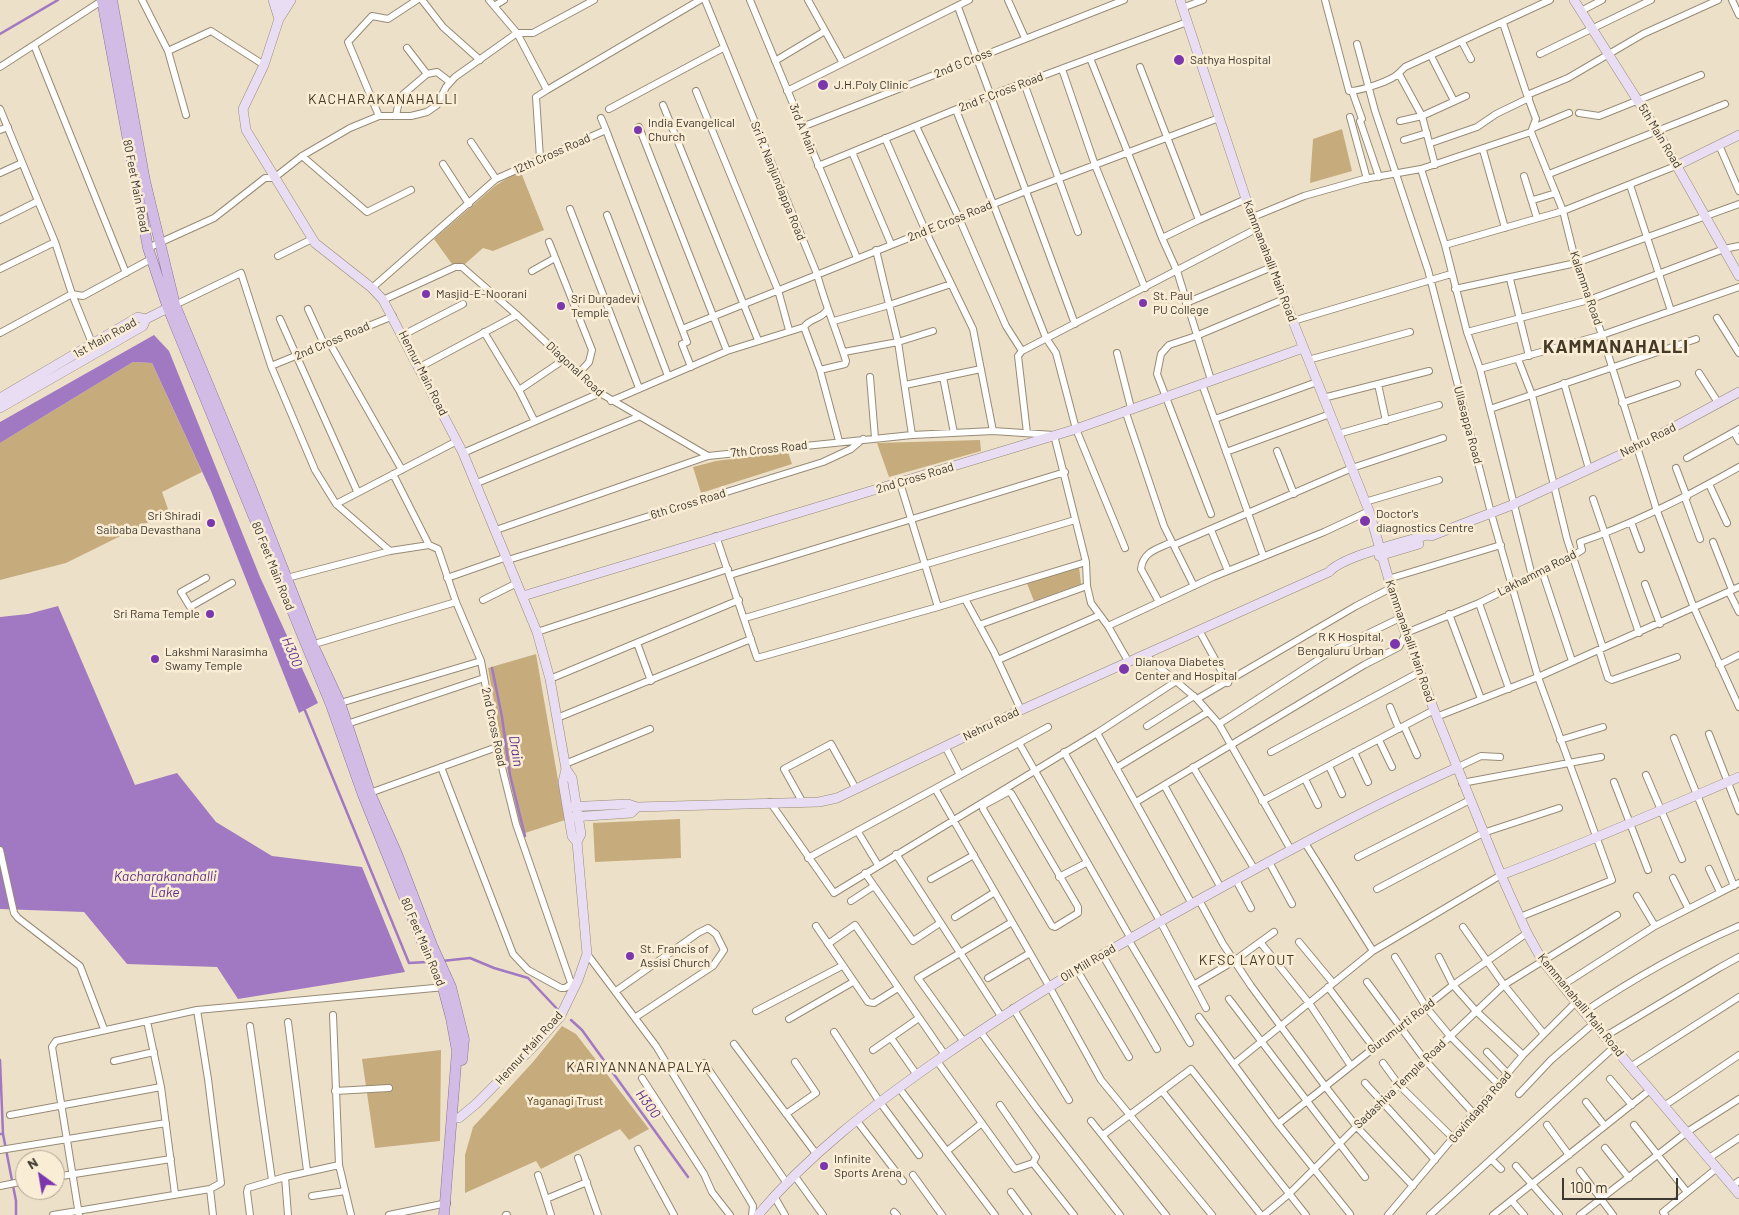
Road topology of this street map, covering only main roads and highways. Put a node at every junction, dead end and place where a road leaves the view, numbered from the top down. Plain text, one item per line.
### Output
1 (103, 0) edge
2 (112, 0) edge
3 (171, 306) junction
4 (335, 704) junction
5 (366, 794) junction
6 (446, 1203) junction
7 (444, 1215) edge
8 (449, 1215) edge

1 - 3 main road, 80 Feet Main Road
2 - 3 main road, 80 Feet Main Road
3 - 4 main road, 80 Feet Main Road
4 - 5 main road, 80 Feet Main Road
4 - 5 main road, 80 Feet Main Road
5 - 6 main road, 80 Feet Main Road
6 - 7 main road, 80 Feet Main Road
6 - 8 main road, 80 Feet Main Road

